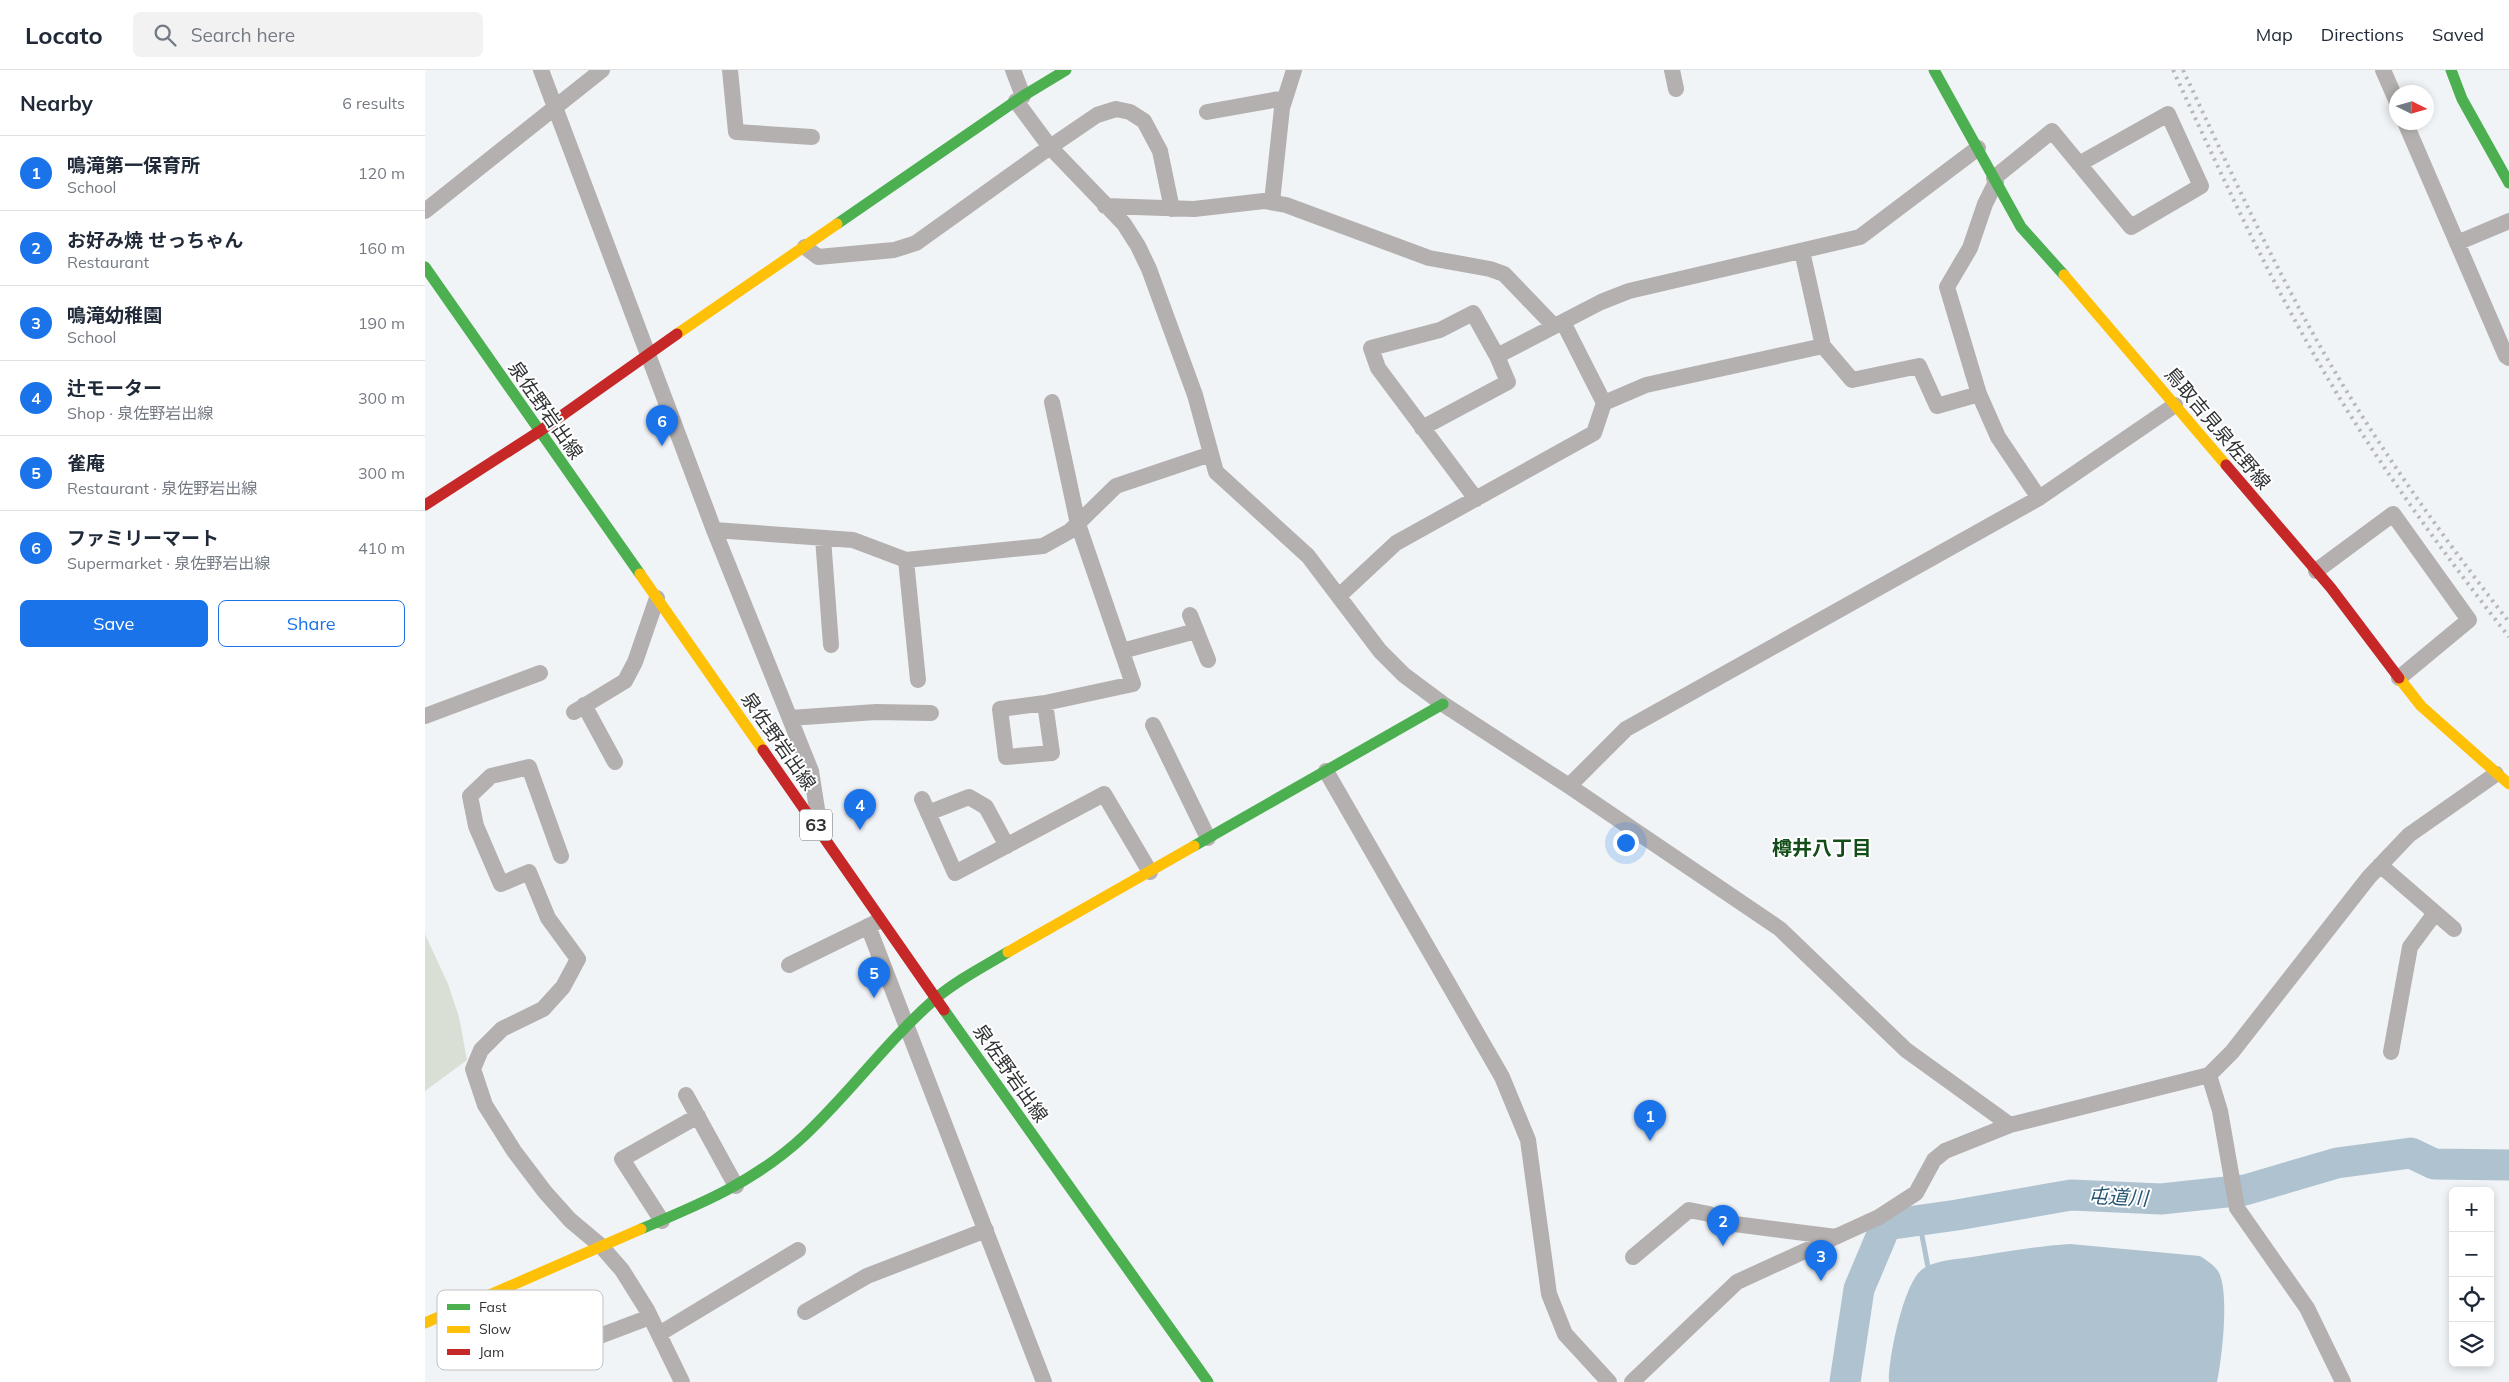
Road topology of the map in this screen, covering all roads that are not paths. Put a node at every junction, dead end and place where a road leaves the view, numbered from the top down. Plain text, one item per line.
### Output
1 (541, 70) edge
2 (602, 70) edge
3 (730, 70) edge
4 (1013, 70) edge
5 (1066, 70) edge
6 (1294, 70) edge
7 (1672, 70) edge
8 (1933, 70) edge
9 (2383, 70) edge
10 (2451, 70) edge
11 (2390, 85) edge
12 (1676, 89) dead end
13 (1020, 98) junction
14 (1285, 98) junction
15 (555, 108) junction
16 (1207, 112) dead end
17 (2408, 130) edge
18 (812, 137) dead end
19 (1050, 147) junction
20 (1977, 148) junction
21 (2079, 164) junction
22 (1995, 180) junction
23 (2509, 184) edge
24 (1272, 202) junction
25 (1105, 206) junction
26 (1172, 209) junction
27 (425, 211) edge
28 (2509, 221) edge
29 (2457, 243) junction
30 (805, 247) junction
31 (1802, 251) junction
32 (425, 267) edge
33 (1558, 324) junction
34 (1823, 346) junction
35 (647, 354) junction
36 (1497, 356) junction
37 (2509, 358) edge
38 (1979, 394) junction
39 (1052, 402) dead end
40 (1604, 404) junction
41 (2175, 405) junction
42 (1422, 428) junction
43 (540, 431) junction
44 (1211, 454) junction
45 (2039, 498) junction
46 (1476, 499) junction
47 (425, 505) edge
48 (1078, 524) junction
49 (714, 530) junction
50 (823, 538) junction
51 (906, 560) junction
52 (2316, 570) junction
53 (1339, 596) junction
54 (657, 598) junction
55 (1190, 615) dead end
56 (1197, 631) junction
57 (831, 645) dead end
58 (1122, 651) junction
59 (1208, 660) dead end
60 (541, 673) dead end
61 (2399, 678) junction
62 (918, 680) dead end
63 (1045, 703) dead end
64 (1443, 704) junction
65 (931, 713) dead end
66 (425, 716) edge
67 (790, 718) junction
68 (1153, 724) dead end
69 (615, 762) dead end
70 (1326, 772) junction
71 (2504, 776) edge
72 (1569, 786) junction
73 (821, 832) junction
74 (1208, 838) junction
75 (1007, 846) junction
76 (561, 856) dead end
77 (2380, 865) junction
78 (1150, 872) junction
79 (2435, 913) junction
80 (875, 923) junction
81 (2454, 929) dead end
82 (789, 965) dead end
83 (936, 998) junction
84 (905, 1027) junction
85 (2391, 1052) dead end
86 (2209, 1076) junction
87 (687, 1095) dead end
88 (698, 1116) junction
89 (2010, 1125) junction
90 (736, 1186) junction
91 (662, 1221) junction
92 (986, 1230) junction
93 (1836, 1237) junction
94 (601, 1246) junction
95 (798, 1250) dead end
96 (1633, 1257) dead end
97 (500, 1290) edge
98 (805, 1312) dead end
99 (651, 1317) junction
100 (437, 1318) edge
101 (425, 1323) edge
102 (659, 1334) junction
103 (603, 1335) edge
104 (682, 1382) edge
105 (1044, 1382) edge
106 (1208, 1382) edge
107 (1609, 1382) edge
108 (1632, 1382) edge
109 (2343, 1382) edge

1 - 15 street
2 - 15 street
3 - 18 street
4 - 13 street
5 - 13 main road
6 - 14 street
7 - 12 street
8 - 20 main road, 鳥取吉見泉佐野線
9 - 11 street
10 - 23 main road
13 - 19 street
13 - 30 main road
14 - 16 street
14 - 24 street
15 - 27 street
15 - 35 street
17 - 29 street
19 - 25 street
19 - 26 street
19 - 30 street
20 - 22 main road, 鳥取吉見泉佐野線
20 - 31 street
21 - 21 street
21 - 22 street
22 - 38 street
22 - 41 main road, 鳥取吉見泉佐野線
24 - 26 street
24 - 33 street
25 - 26 street
25 - 44 street
28 - 29 street
29 - 37 street
30 - 35 main road
31 - 33 street
31 - 34 street
32 - 43 main road, 泉佐野岩出線 / 63
33 - 36 street
33 - 40 street
34 - 38 street
34 - 40 street
35 - 43 main road
35 - 49 street
36 - 42 street
36 - 42 street
38 - 45 street
39 - 48 street
40 - 46 street
41 - 45 street
41 - 52 main road, 鳥取吉見泉佐野線
42 - 46 street
43 - 47 main road
43 - 54 main road, 泉佐野岩出線 / 63
44 - 48 street
44 - 53 street
45 - 72 street
46 - 53 street
48 - 51 street
48 - 58 street
49 - 50 street
49 - 67 street
50 - 51 street
50 - 57 street
51 - 62 street
52 - 61 main road, 鳥取吉見泉佐野線
52 - 61 street
53 - 64 street
54 - 69 street
54 - 73 main road, 泉佐野岩出線 / 63
55 - 56 street
56 - 58 street
56 - 59 street
58 - 63 street
60 - 66 street
61 - 71 main road, 鳥取吉見泉佐野線
64 - 70 main road
64 - 72 street
65 - 67 street
67 - 73 street
68 - 74 street
70 - 74 main road
70 - 107 street
71 - 77 street
72 - 89 street
73 - 80 main road, 泉佐野岩出線 / 63
74 - 78 main road
75 - 75 street
75 - 78 street
76 - 94 street
77 - 79 street
77 - 86 street
78 - 83 main road
79 - 81 street
79 - 85 street
80 - 82 street
80 - 83 main road, 泉佐野岩出線 / 63
80 - 84 street
83 - 84 main road
83 - 106 main road, 泉佐野岩出線 / 63
84 - 90 main road
84 - 92 street
86 - 89 street
86 - 109 street
87 - 88 street
88 - 90 street
88 - 91 street
89 - 93 street
90 - 91 main road
91 - 94 main road
92 - 98 street
92 - 105 street
93 - 96 street
93 - 108 street
94 - 97 main road
94 - 99 street
95 - 102 street
99 - 102 street
99 - 103 street
100 - 101 main road
102 - 104 street

